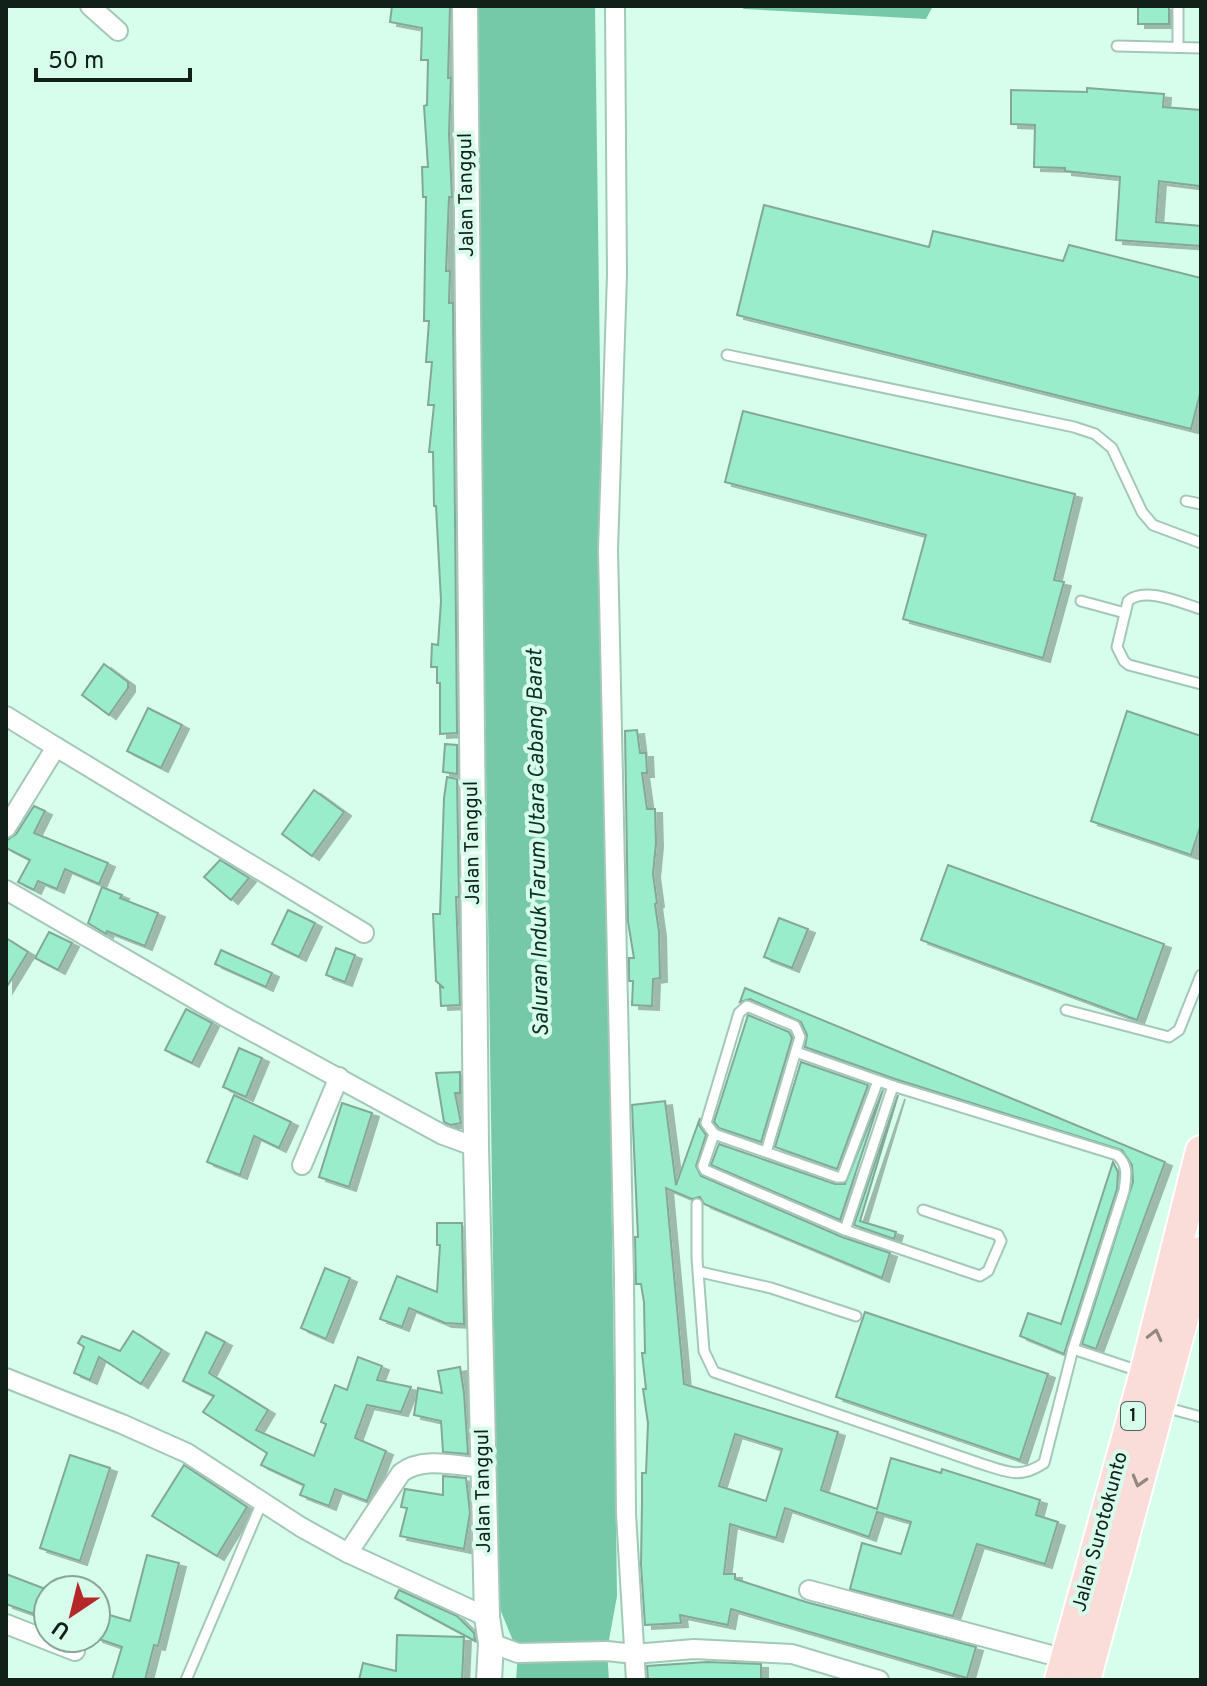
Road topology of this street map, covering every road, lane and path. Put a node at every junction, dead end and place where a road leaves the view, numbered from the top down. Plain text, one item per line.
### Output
1 (90, 6) edge
2 (465, 6) edge
3 (615, 6) edge
4 (1178, 6) edge
5 (118, 31) dead end
6 (1117, 46) dead end
7 (1178, 47) junction
8 (1201, 48) edge
9 (727, 355) dead end
10 (1186, 501) dead end
11 (1201, 504) edge
12 (1201, 543) edge
13 (1081, 601) dead end
14 (1201, 609) edge
15 (1125, 613) junction
16 (1201, 684) edge
17 (6, 716) edge
18 (56, 747) junction
19 (6, 828) edge
20 (6, 890) edge
21 (364, 933) dead end
22 (1201, 975) edge
23 (1066, 1010) dead end
24 (796, 1052) junction
25 (339, 1077) junction
26 (878, 1081) junction
27 (893, 1086) junction
28 (714, 1134) junction
29 (476, 1147) junction
30 (1201, 1151) edge
31 (766, 1152) junction
32 (302, 1165) dead end
33 (697, 1204) dead end
34 (923, 1210) dead end
35 (845, 1230) junction
36 (1201, 1252) edge
37 (700, 1272) junction
38 (856, 1316) dead end
39 (1073, 1349) junction
40 (1145, 1373) junction
41 (6, 1378) edge
42 (1160, 1406) junction
43 (1201, 1417) edge
44 (484, 1468) junction
45 (262, 1502) junction
46 (348, 1553) junction
47 (809, 1590) dead end
48 (487, 1617) junction
49 (6, 1624) edge
50 (32, 1634) edge
51 (491, 1643) junction
52 (634, 1654) junction
53 (1071, 1673) edge
54 (186, 1680) edge
55 (489, 1680) edge
56 (636, 1680) edge
57 (879, 1680) edge

1 - 5 street
2 - 29 street, Jalan Tanggul
3 - 52 street
4 - 7 lane
6 - 7 lane
7 - 8 lane
9 - 12 lane
10 - 11 lane
13 - 15 lane
14 - 15 lane
15 - 16 lane
17 - 18 street
18 - 19 street
18 - 21 street
20 - 25 street
22 - 23 lane
24 - 26 lane
24 - 28 lane
24 - 31 lane
25 - 29 street
25 - 32 street
26 - 27 lane
26 - 31 lane
27 - 35 lane
27 - 39 lane
28 - 31 lane
28 - 35 lane
29 - 44 street, Jalan Tanggul
40 -> 30 main road, Jalan Surotokunto / 1
33 - 37 lane
34 - 35 lane
36 - 42 main road, Jalan Surotokunto / 1
37 - 38 lane
37 - 39 lane
39 - 40 lane
40 - 53 main road, Jalan Surotokunto / 1
41 - 45 street
42 - 43 lane
42 -> 53 main road, Jalan Surotokunto / 1
44 - 46 street
44 - 48 street, Jalan Tanggul
45 - 46 street
45 - 54 lane
46 - 48 street
47 - 53 street
48 - 51 street, Jalan Tanggul
49 - 50 street
51 - 52 street
51 - 55 street, Jalan Tanggul
52 - 56 street
52 - 57 street

